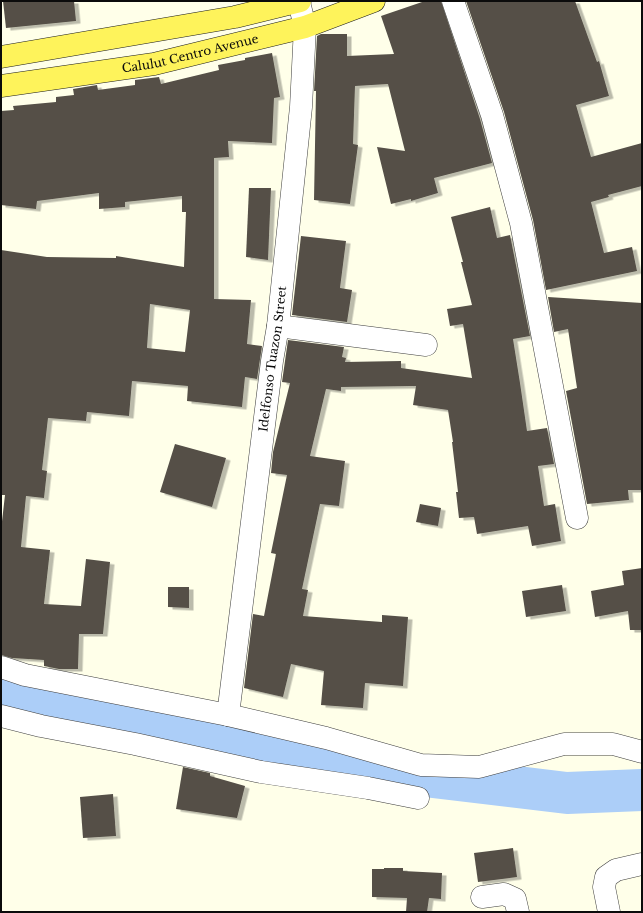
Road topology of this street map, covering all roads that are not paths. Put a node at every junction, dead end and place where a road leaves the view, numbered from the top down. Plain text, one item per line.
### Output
1 (299, 1) edge
2 (453, 1) edge
3 (366, 2) edge
4 (305, 27) junction
5 (1, 57) edge
6 (1, 86) edge
7 (278, 326) junction
8 (426, 345) dead end
9 (577, 518) dead end
10 (1, 668) edge
11 (228, 715) junction
12 (1, 716) edge
13 (642, 752) edge
14 (418, 798) dead end
15 (642, 864) edge
16 (482, 897) dead end
17 (518, 912) edge
18 (609, 912) edge

1 - 4 street, Idelfonso Tuazon Street
1 - 5 main road
2 - 9 street
3 - 4 main road, Calulut Centro Avenue
4 - 6 main road, Calulut Centro Avenue
4 - 7 street, Idelfonso Tuazon Street
7 - 8 street
7 - 11 street, Idelfonso Tuazon Street
10 - 11 street
11 - 13 street
12 - 14 street
15 - 18 street
16 - 17 street

